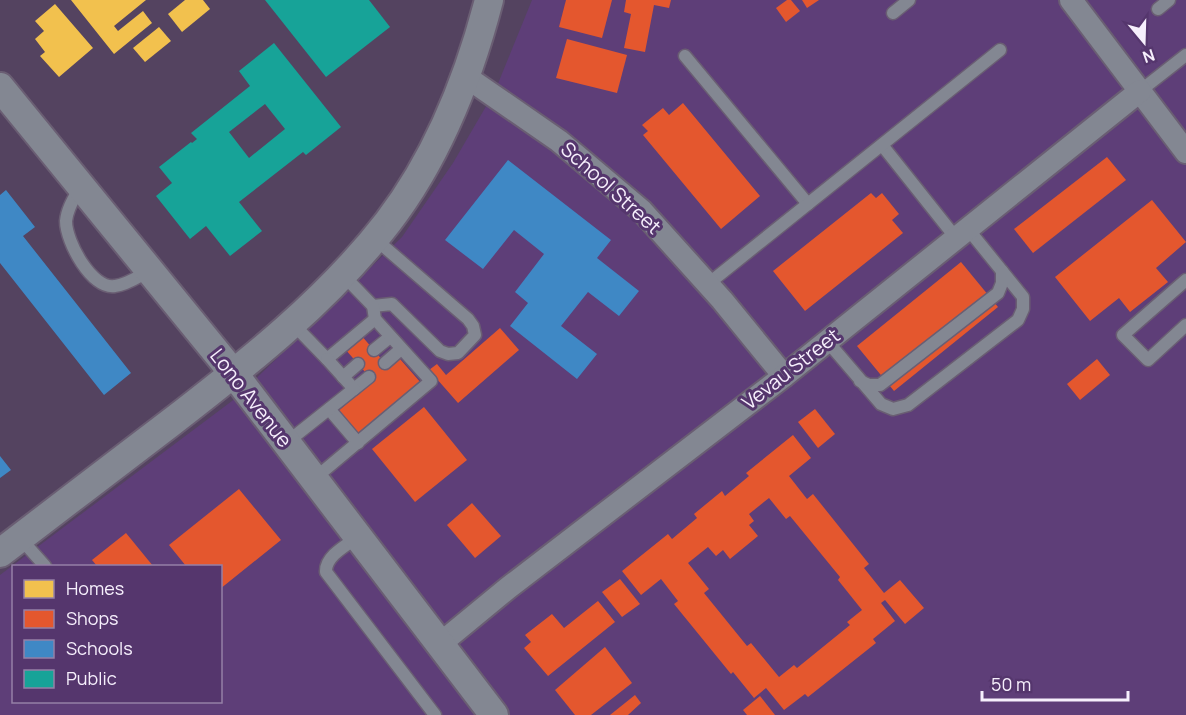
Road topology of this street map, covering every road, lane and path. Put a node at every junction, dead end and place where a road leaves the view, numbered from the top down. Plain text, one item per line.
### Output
1 (489, 0) edge
2 (909, 0) edge
3 (1071, 0) edge
4 (1168, 0) edge
5 (1158, 9) dead end
6 (893, 13) dead end
7 (1000, 50) dead end
8 (1186, 55) edge
9 (686, 56) dead end
10 (465, 76) junction
11 (0, 87) edge
12 (1140, 91) junction
13 (882, 145) junction
14 (1186, 152) edge
15 (80, 187) junction
16 (808, 204) junction
17 (962, 233) junction
18 (374, 238) junction
19 (149, 271) junction
20 (1002, 271) junction
21 (344, 275) junction
22 (1186, 280) edge
23 (708, 284) junction
24 (373, 306) junction
25 (375, 319) junction
26 (292, 323) junction
27 (1186, 325) edge
28 (390, 337) junction
29 (827, 341) junction
30 (401, 349) junction
31 (374, 350) dead end
32 (327, 359) junction
33 (385, 363) dead end
34 (358, 364) dead end
35 (234, 374) junction
36 (784, 376) junction
37 (343, 377) junction
38 (369, 377) dead end
39 (859, 380) junction
40 (354, 389) junction
41 (329, 409) junction
42 (286, 443) junction
43 (358, 443) junction
44 (314, 479) junction
45 (359, 537) junction
46 (10, 546) edge
47 (42, 565) edge
48 (440, 644) junction
49 (435, 715) edge
50 (494, 715) edge

1 - 10 street
2 - 6 lane
3 - 12 street
4 - 5 lane
7 - 13 lane
8 - 12 lane
9 - 16 lane
10 - 18 street
10 - 23 street, School Street
11 - 15 street, Lono Avenue
12 - 14 street
12 - 17 street, Vevau Street
13 - 16 lane
13 - 17 lane
15 - 19 street, Lono Avenue
15 - 19 lane
16 - 23 lane
17 - 20 lane
17 - 29 street, Vevau Street
18 - 21 street
18 - 24 lane
19 - 35 street, Lono Avenue
20 - 39 lane
20 - 39 lane
21 - 24 lane
21 - 26 street
22 - 27 lane
23 - 36 street, School Street
24 - 25 lane
25 - 28 lane
25 - 32 lane
26 - 32 lane
26 - 35 street
28 - 30 lane
28 - 31 lane
29 - 36 street, Vevau Street
29 - 39 lane
30 - 33 lane
30 - 43 lane
32 - 37 lane
34 - 37 lane
35 - 42 street, Lono Avenue
35 - 46 street
36 - 48 street, Vevau Street
37 - 40 lane
38 - 40 lane
40 - 41 lane
41 - 42 lane
41 - 43 lane
42 - 44 street, Lono Avenue
43 - 44 lane
44 - 45 street, Lono Avenue
45 - 48 street, Lono Avenue
45 - 49 lane
46 - 47 lane
48 - 50 street, Lono Avenue

